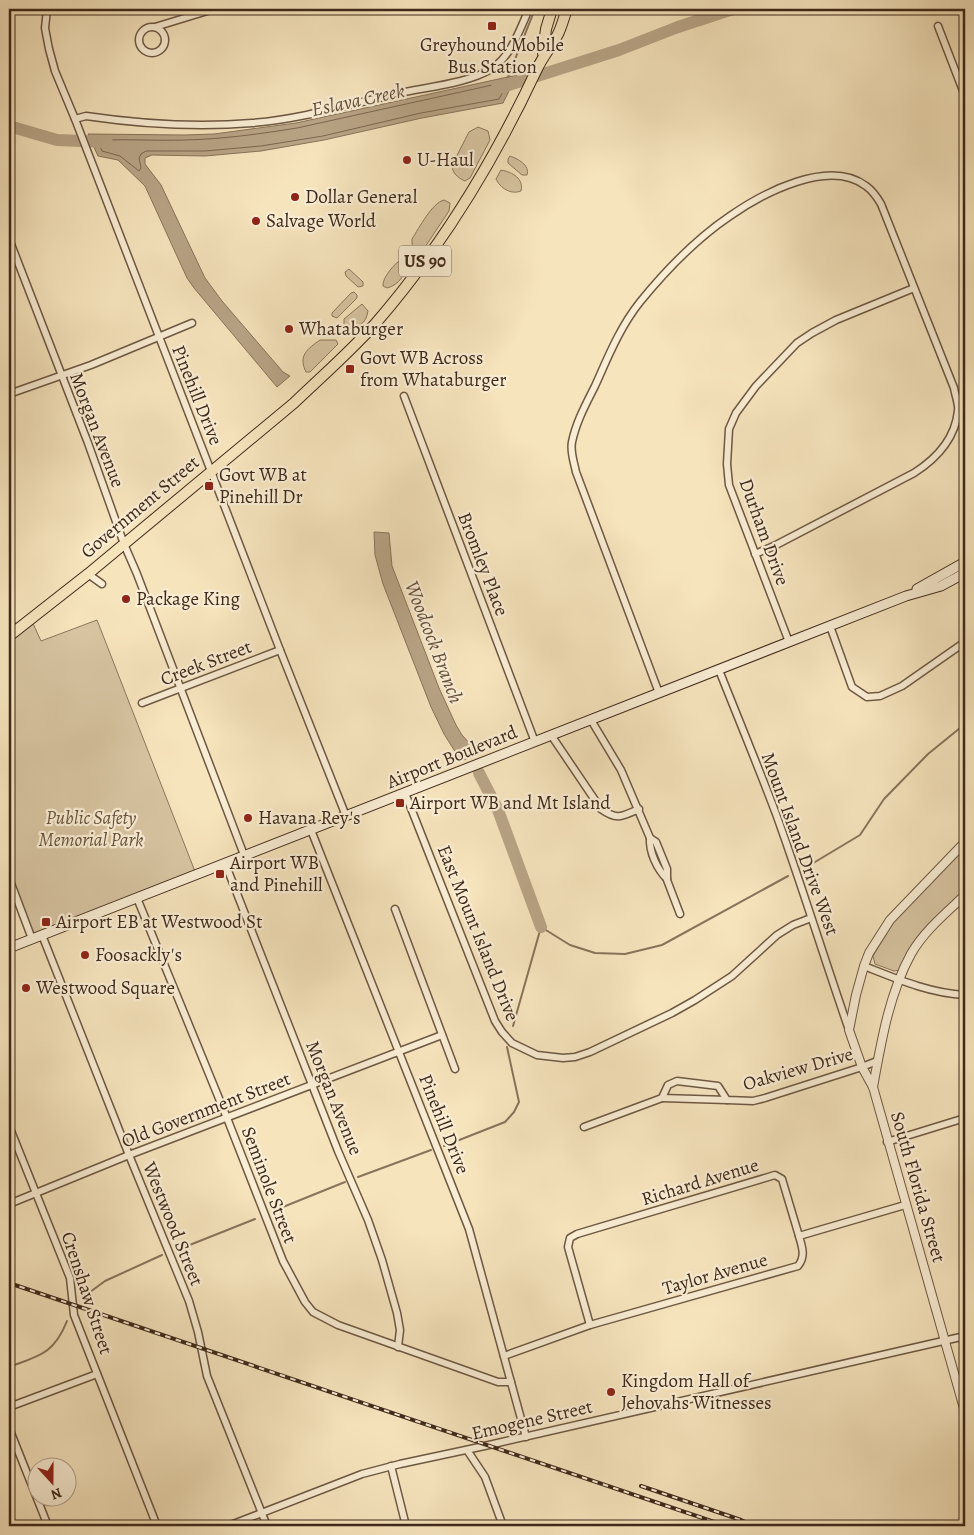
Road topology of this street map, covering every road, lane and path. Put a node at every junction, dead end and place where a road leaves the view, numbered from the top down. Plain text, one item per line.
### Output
1 (47, 9) edge
2 (214, 9) edge
3 (529, 9) edge
4 (552, 9) edge
5 (567, 9) edge
6 (938, 26) dead end
7 (155, 27) junction
8 (543, 56) junction
9 (965, 96) edge
10 (75, 119) junction
11 (9, 239) edge
12 (914, 288) junction
13 (192, 323) dead end
14 (158, 337) junction
15 (61, 376) junction
16 (9, 394) edge
17 (404, 396) dead end
18 (211, 470) junction
19 (124, 544) junction
20 (755, 554) junction
21 (965, 562) edge
22 (965, 573) edge
23 (88, 574) junction
24 (102, 584) dead end
25 (906, 596) junction
26 (9, 621) edge
27 (830, 626) junction
28 (12, 634) edge
29 (789, 642) junction
30 (965, 642) edge
31 (280, 650) junction
32 (719, 670) junction
33 (181, 688) junction
34 (659, 693) junction
35 (142, 703) dead end
36 (591, 720) junction
37 (551, 735) junction
38 (535, 742) junction
39 (405, 793) junction
40 (639, 808) junction
41 (346, 816) junction
42 (310, 830) junction
43 (965, 842) edge
44 (244, 855) junction
45 (225, 863) junction
46 (9, 878) edge
47 (965, 895) edge
48 (137, 898) junction
49 (395, 909) dead end
50 (680, 914) dead end
51 (811, 918) junction
52 (42, 935) junction
53 (32, 939) junction
54 (9, 948) edge
55 (864, 966) junction
56 (899, 980) junction
57 (965, 995) edge
58 (849, 1030) junction
59 (442, 1035) junction
60 (399, 1052) junction
61 (877, 1061) junction
62 (862, 1068) junction
63 (455, 1069) dead end
64 (313, 1085) junction
65 (873, 1087) junction
66 (662, 1098) junction
67 (727, 1100) junction
68 (227, 1118) junction
69 (965, 1118) edge
70 (9, 1126) edge
71 (584, 1127) dead end
72 (887, 1142) junction
73 (129, 1155) junction
74 (36, 1193) junction
75 (9, 1204) edge
76 (905, 1205) junction
77 (799, 1236) junction
78 (590, 1326) junction
79 (965, 1336) edge
80 (945, 1341) junction
81 (398, 1347) junction
82 (504, 1356) junction
83 (97, 1374) junction
84 (511, 1382) junction
85 (9, 1407) edge
86 (965, 1412) edge
87 (9, 1428) edge
88 (526, 1437) junction
89 (467, 1450) junction
90 (391, 1466) junction
91 (262, 1514) junction
92 (48, 1526) edge
93 (157, 1526) edge
94 (228, 1526) edge
95 (267, 1526) edge
96 (406, 1526) edge
97 (503, 1526) edge

1 - 10 street, Pinehill Drive
2 - 7 street
3 - 10 street
4 - 8 main road, US 90
5 - 8 main road, US 90
6 - 9 street
7 - 7 street
8 - 18 main road, Government Street / US 90
10 - 14 street, Pinehill Drive
11 - 15 street, Morgan Avenue
12 - 20 street, Durham Drive
12 - 20 street
12 - 34 street
13 - 14 street
14 - 15 street
14 - 18 street, Pinehill Drive
15 - 16 street
15 - 19 street, Morgan Avenue
17 - 38 street, Bromley Place
18 - 19 main road, Government Street / US 90
18 - 31 street, Pinehill Drive
19 - 23 main road, Government Street / US 90
19 - 33 street, Morgan Avenue
20 - 29 street, Durham Drive
21 - 25 main road, Airport Boulevard
22 - 25 main road, Airport Boulevard
23 - 24 street
23 - 28 main road, Government Street / US 90
25 - 27 main road, Airport Boulevard
26 - 28 street
27 - 29 main road, Airport Boulevard
27 - 30 street
29 - 32 main road, Airport Boulevard
31 - 33 street, Creek Street
31 - 41 street, Pinehill Drive
32 - 34 main road, Airport Boulevard
32 - 51 street, Mount Island Drive West
33 - 35 street, Creek Street
33 - 44 street, Morgan Avenue
34 - 36 main road, Airport Boulevard
36 - 37 main road, Airport Boulevard
36 - 40 street
37 - 38 main road, Airport Boulevard
37 - 40 street
38 - 39 main road, Airport Boulevard
39 - 41 main road, Airport Boulevard
39 - 51 street, East Mount Island Drive
40 - 50 street
41 - 42 main road, Airport Boulevard
42 - 44 main road, Airport Boulevard
42 - 60 street, Pinehill Drive
43 - 55 street
44 - 45 main road, Airport Boulevard
45 - 48 main road, Airport Boulevard
45 - 64 street, Morgan Avenue
46 - 53 street
47 - 56 street, South Florida Street
48 - 52 main road, Airport Boulevard
48 - 68 street, Seminole Street
49 - 59 street
51 - 58 street, Mount Island Drive West
52 - 53 main road, Airport Boulevard
52 - 73 street, Westwood Street
53 - 54 main road, Airport Boulevard
55 - 56 street
55 - 58 street
56 - 57 street
56 - 61 street, South Florida Street
58 - 62 street, South Florida Street
59 - 60 street, Old Government Street
59 - 63 street
60 - 64 street, Old Government Street
60 - 82 street, Pinehill Drive
61 - 62 street, Oakview Drive
61 - 65 street, South Florida Street
62 - 65 street, South Florida Street
62 - 67 street, Oakview Drive
64 - 68 street, Old Government Street
64 - 81 street, Morgan Avenue
65 - 72 street, South Florida Street
66 - 67 street, Oakview Drive
66 - 67 street, Oakview Drive
66 - 71 street, Oakview Drive
68 - 73 street, Old Government Street
68 - 81 street, Seminole Street
69 - 72 street
70 - 74 street, Crenshaw Street
72 - 76 street, South Florida Street
73 - 74 street, Old Government Street
73 - 91 street, Westwood Street
74 - 75 street, Old Government Street
74 - 83 street, Crenshaw Street
76 - 77 street
76 - 80 street, South Florida Street
77 - 78 street, Taylor Avenue
77 - 78 street, Richard Avenue
78 - 82 street, Taylor Avenue
79 - 80 street, Emogene Street
80 - 86 street, South Florida Street
80 - 88 street, Emogene Street
81 - 84 street
82 - 84 street, Pinehill Drive
83 - 85 street
83 - 93 street, Crenshaw Street
84 - 88 street, Pinehill Drive
87 - 92 street
88 - 89 street, Emogene Street
89 - 90 street, Emogene Street
89 - 97 street
90 - 91 street, Emogene Street
90 - 96 street
91 - 94 street, Emogene Street
91 - 95 street, Westwood Street

